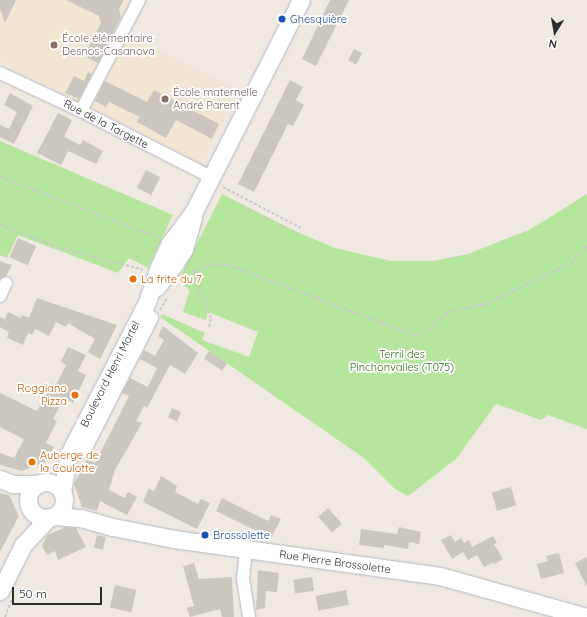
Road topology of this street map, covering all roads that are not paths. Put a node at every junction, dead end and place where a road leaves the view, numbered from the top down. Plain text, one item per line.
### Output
1 (139, 0) edge
2 (301, 0) edge
3 (0, 73) edge
4 (81, 111) junction
5 (210, 178) junction
6 (6, 283) dead end
7 (0, 296) edge
8 (69, 454) junction
9 (6, 481) edge
10 (41, 483) junction
11 (28, 505) junction
12 (57, 507) junction
13 (23, 545) junction
14 (246, 550) junction
15 (0, 591) edge
16 (249, 617) edge
17 (587, 617) edge

1 - 4 street
2 - 5 main road, Boulevard Henri Martel
3 - 4 street, Rue de la Targette
4 - 5 street, Rue de la Targette
5 - 8 main road, Boulevard Henri Martel
6 - 7 street
8 - 10 main road, Boulevard Henri Martel
8 - 12 main road, Boulevard Henri Martel
9 - 10 main road
9 - 11 main road
10 - 11 main road
10 - 12 main road
11 - 12 main road
11 - 13 main road
12 - 13 main road
12 - 14 main road, Rue Pierre Brossolette
13 - 15 main road
14 - 16 street
14 - 17 main road, Rue Pierre Brossolette

